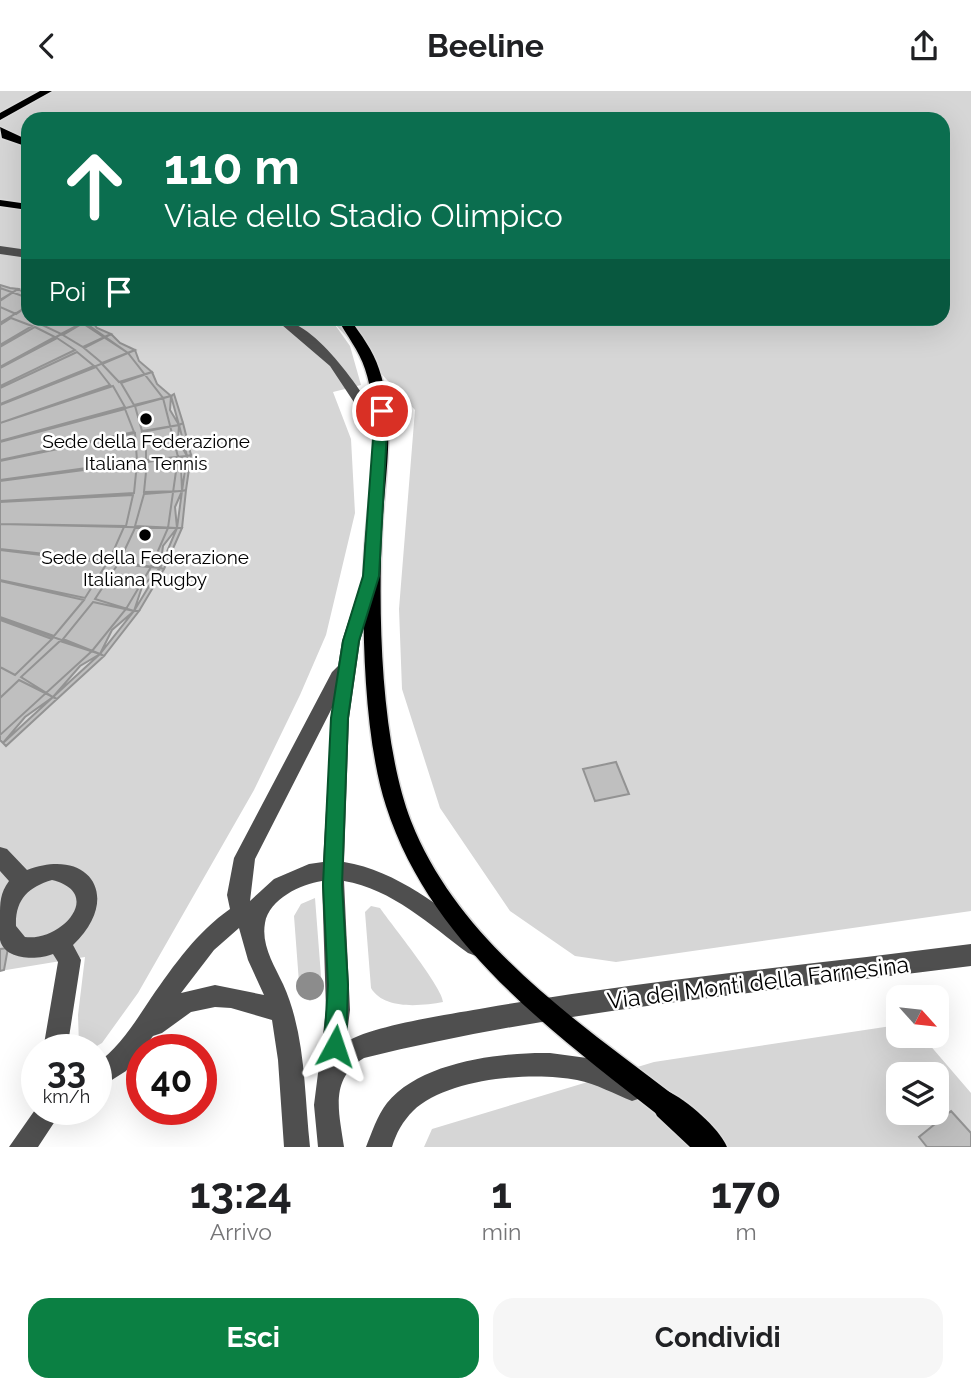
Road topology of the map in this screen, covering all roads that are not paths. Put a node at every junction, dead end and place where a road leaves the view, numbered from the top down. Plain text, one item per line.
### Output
1 (47, 91) edge
2 (0, 117) edge
3 (0, 130) edge
4 (21, 142) edge
5 (21, 145) edge
6 (0, 146) edge
7 (0, 203) edge
8 (21, 206) edge
9 (0, 250) edge
10 (21, 253) edge
11 (290, 326) edge
12 (349, 326) edge
13 (380, 431) junction
14 (371, 576) junction
15 (346, 663) junction
16 (0, 856) edge
17 (333, 869) junction
18 (24, 882) junction
19 (252, 917) junction
20 (64, 951) junction
21 (971, 955) edge
22 (490, 956) junction
23 (545, 1009) junction
24 (282, 1012) junction
25 (56, 1034) edge
26 (141, 1034) edge
27 (146, 1034) edge
28 (126, 1053) edge
29 (112, 1068) edge
30 (332, 1071) junction
31 (667, 1107) junction
32 (39, 1125) edge
33 (22, 1147) edge
34 (297, 1147) edge
35 (331, 1147) edge
36 (379, 1147) edge
37 (712, 1147) edge

1 - 2 main road
3 - 4 main road
5 - 6 main road
7 - 8 main road
9 - 10 street
11 - 13 street
12 - 13 main road
13 - 14 main road
14 - 15 street
14 - 22 main road
15 - 17 street
15 - 19 street
16 - 18 street
17 - 19 street
17 - 22 street
17 - 30 street
18 - 20 street
18 - 20 street
19 - 24 street
19 - 26 street
20 - 25 street
21 - 23 street, Via dei Monti della Farnesina
22 - 23 main road
23 - 30 street, Via dei Monti della Farnesina
23 - 31 main road
24 - 27 street
24 - 34 street
28 - 29 street
30 - 35 street
31 - 36 street
31 - 37 highway
32 - 33 street

